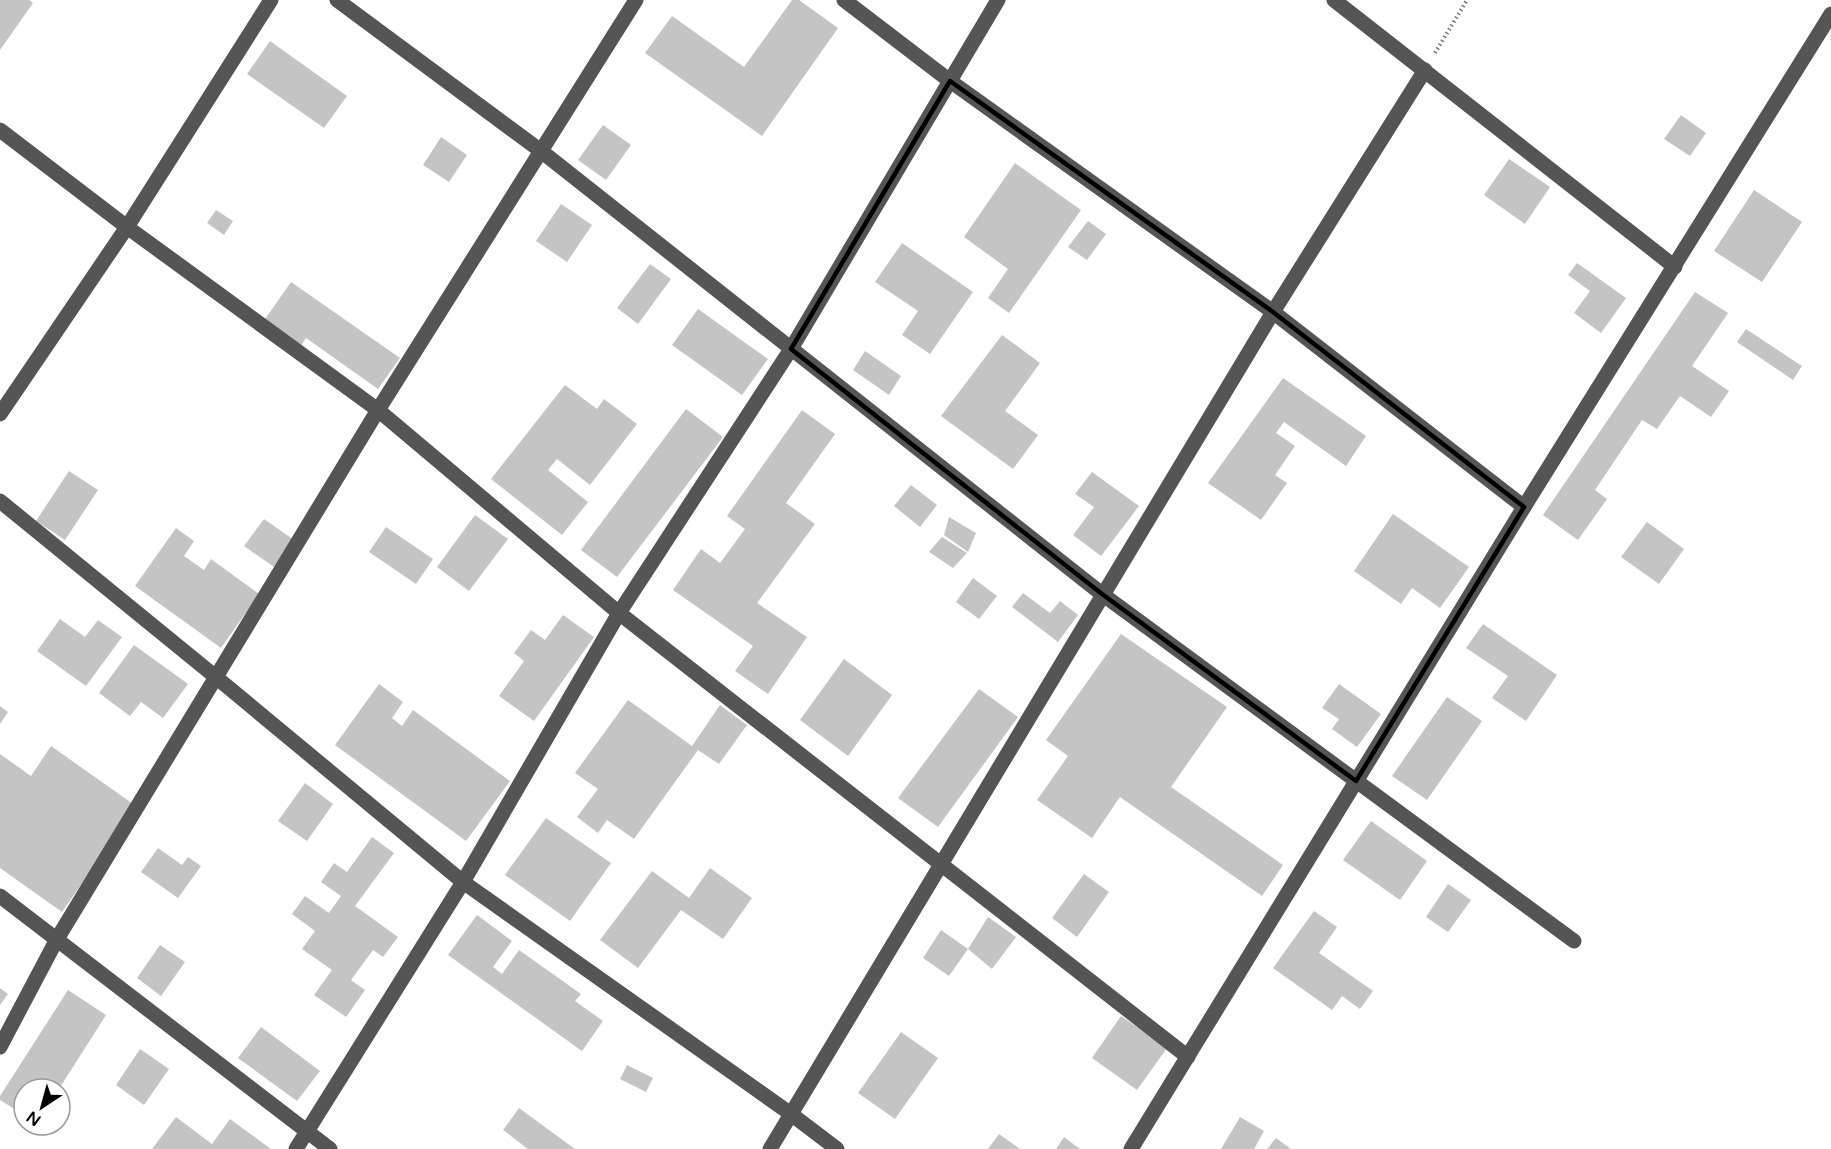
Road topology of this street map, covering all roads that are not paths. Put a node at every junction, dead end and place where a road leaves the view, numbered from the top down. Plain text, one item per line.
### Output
1 (271, 0) edge
2 (337, 0) edge
3 (636, 0) edge
4 (844, 0) edge
5 (998, 0) edge
6 (1334, 0) edge
7 (1831, 14) edge
8 (1425, 70) junction
9 (950, 81) junction
10 (0, 130) edge
11 (541, 151) junction
12 (127, 227) junction
13 (1675, 267) junction
14 (1272, 312) junction
15 (791, 349) junction
16 (378, 410) junction
17 (0, 414) edge
18 (0, 501) edge
19 (1524, 507) junction
20 (1102, 594) junction
21 (619, 613) junction
22 (216, 678) junction
23 (1356, 781) junction
24 (940, 864) junction
25 (463, 882) junction
26 (0, 896) edge
27 (57, 939) junction
28 (1574, 941) dead end
29 (0, 1047) edge
30 (1188, 1057) junction
31 (791, 1114) junction
32 (307, 1131) junction
33 (296, 1149) edge
34 (330, 1149) edge
35 (770, 1149) edge
36 (837, 1149) edge
37 (1131, 1149) edge

1 - 12 street
2 - 11 street
3 - 11 street
4 - 9 street
5 - 9 street
6 - 8 street
7 - 13 street
8 - 13 street
8 - 14 street
9 - 14 street
9 - 15 street
10 - 12 street
11 - 15 street
11 - 16 street
12 - 16 street
12 - 17 street
13 - 19 street
14 - 19 street
14 - 20 street
15 - 20 street
15 - 21 street
16 - 21 street
16 - 22 street
18 - 22 street
19 - 23 street
20 - 23 street
20 - 24 street
21 - 24 street
21 - 25 street
22 - 25 street
22 - 27 street
23 - 28 street
23 - 30 street
24 - 30 street
24 - 31 street
25 - 31 street
25 - 32 street
26 - 27 street
27 - 29 street
27 - 32 street
30 - 37 street
31 - 35 street
31 - 36 street
32 - 33 street
32 - 34 street

